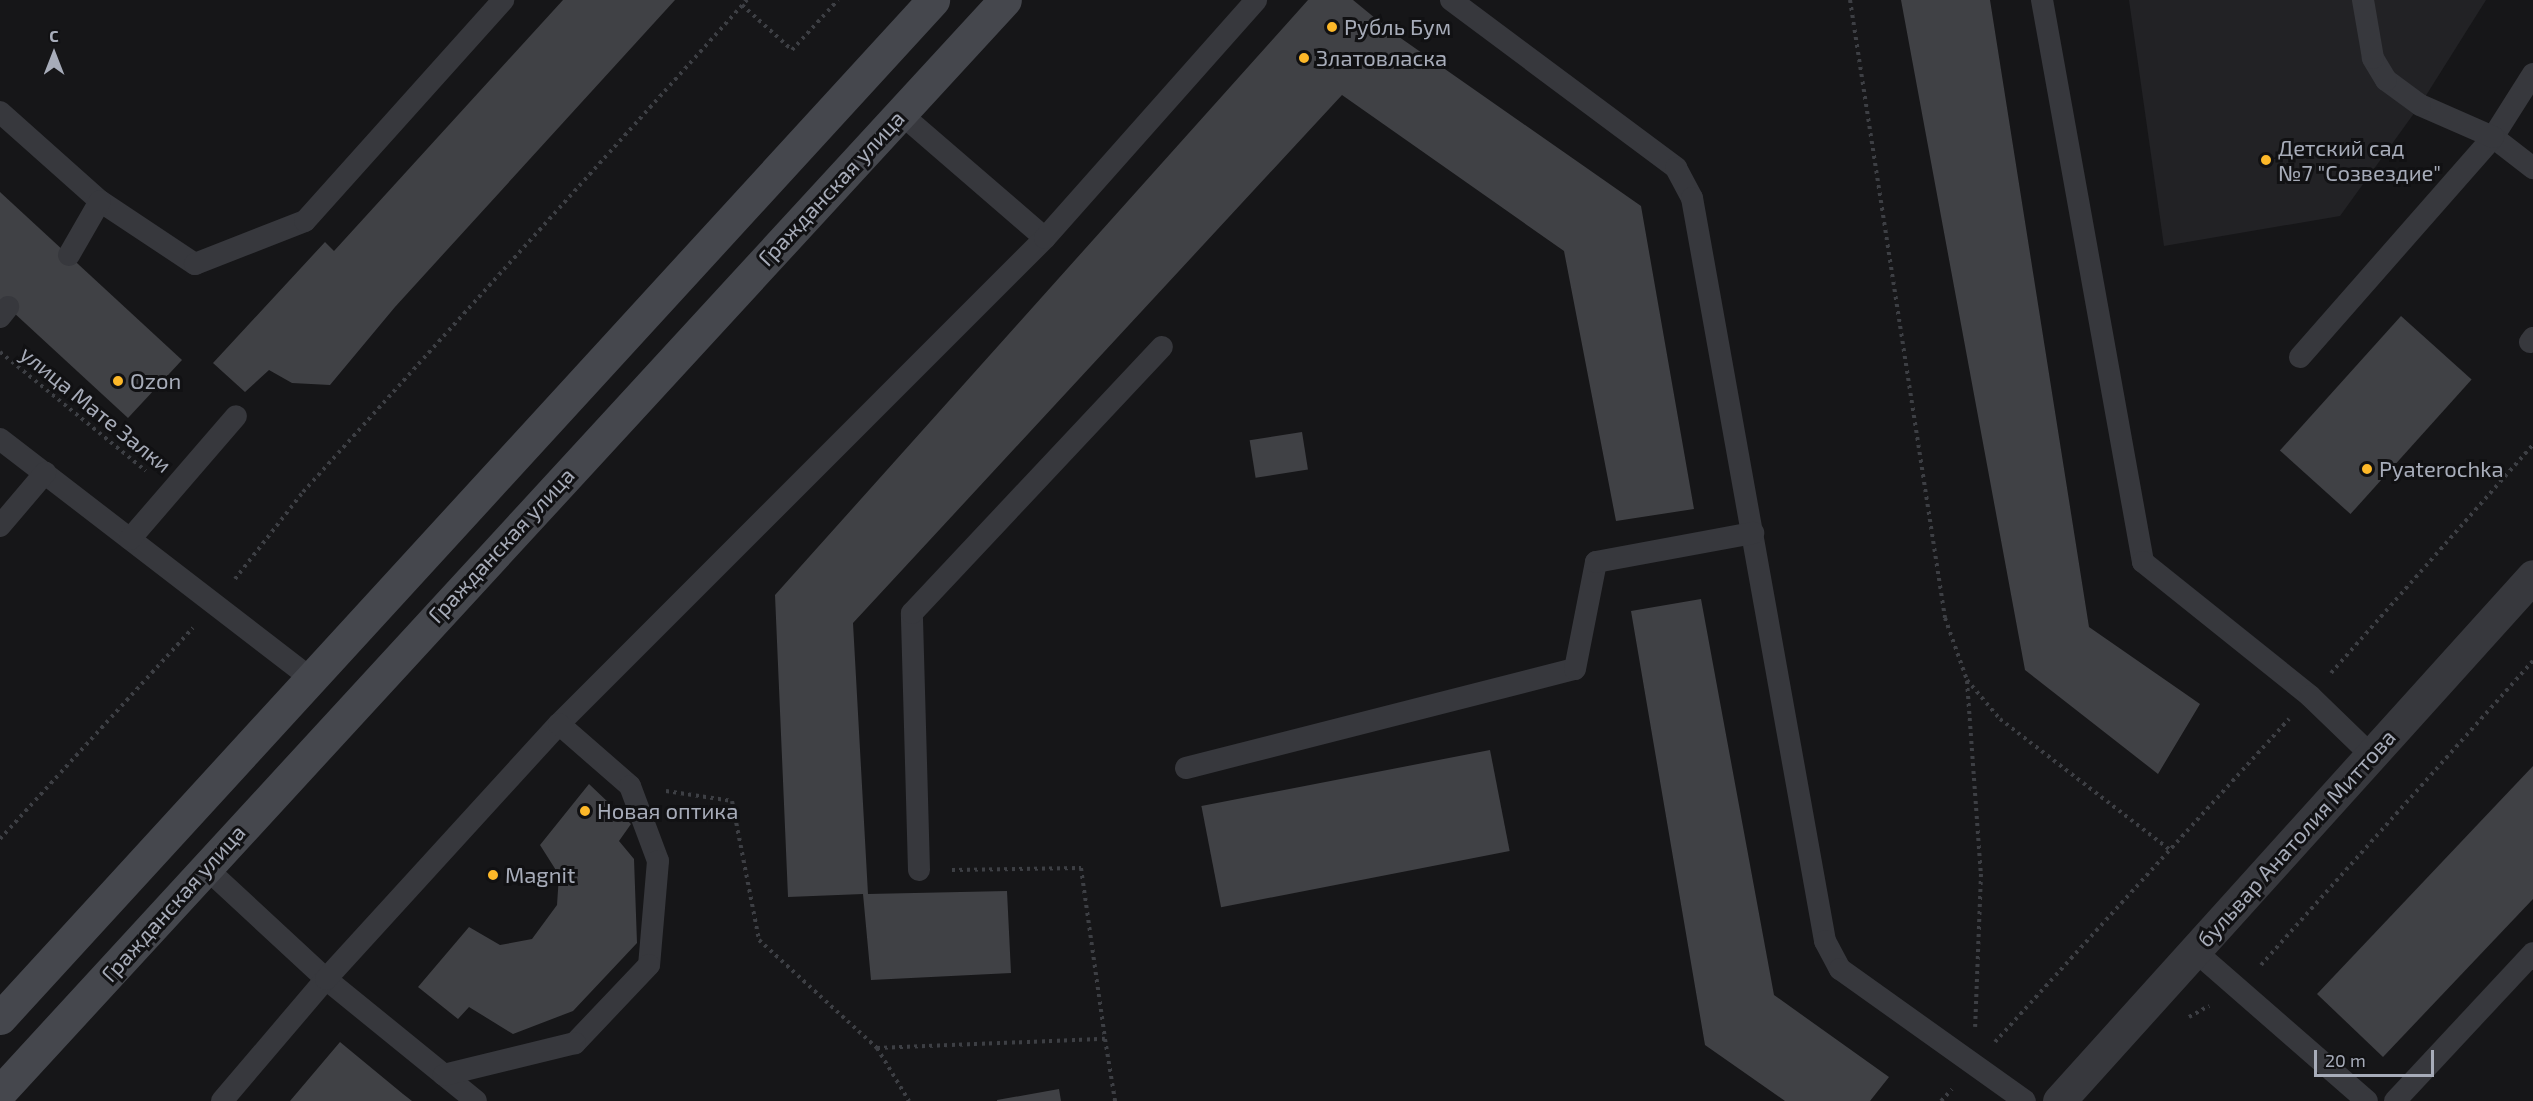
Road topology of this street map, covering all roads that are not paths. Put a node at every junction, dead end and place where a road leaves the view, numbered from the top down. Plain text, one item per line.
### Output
1 (503, 0) edge
2 (933, 0) edge
3 (1005, 0) edge
4 (1256, 0) edge
5 (1451, 0) edge
6 (2042, 0) edge
7 (2363, 0) edge
8 (2533, 74) edge
9 (0, 112) edge
10 (900, 113) junction
11 (2493, 137) junction
12 (2533, 168) edge
13 (99, 201) junction
14 (1045, 238) junction
15 (69, 255) dead end
16 (1162, 347) dead end
17 (2300, 357) dead end
18 (236, 416) dead end
19 (0, 439) edge
20 (45, 473) junction
21 (0, 526) edge
22 (1753, 532) junction
23 (130, 539) junction
24 (2533, 576) edge
25 (312, 679) junction
26 (559, 724) junction
27 (2372, 755) junction
28 (1186, 768) dead end
29 (206, 868) junction
30 (919, 870) road end
31 (2195, 951) junction
32 (2533, 953) edge
33 (326, 980) junction
34 (0, 1018) edge
35 (444, 1075) junction
36 (0, 1092) edge
37 (222, 1101) edge
38 (476, 1101) edge
39 (2025, 1101) edge
40 (2059, 1101) edge
41 (2367, 1101) edge
42 (2395, 1101) edge

1 - 13 lane
2 - 25 main road
3 - 10 main road, Гражданская улица
4 - 14 lane
5 - 22 lane
6 - 27 lane
7 - 11 lane
8 - 11 lane
9 - 13 lane
10 - 14 lane
10 - 29 main road, Гражданская улица
11 - 12 lane
11 - 17 lane
13 - 15 lane
14 - 26 lane
16 - 30 lane
18 - 23 lane
19 - 20 lane
20 - 21 lane
20 - 23 lane
22 - 28 lane
22 - 39 lane
23 - 25 lane
24 - 27 street, бульвар Анатолия Миттова
25 - 34 main road
26 - 33 lane
26 - 35 lane
27 - 31 street, бульвар Анатолия Миттова
29 - 33 lane
29 - 36 main road, Гражданская улица
31 - 40 street, бульвар Анатолия Миттова
31 - 41 lane
32 - 42 lane
33 - 35 lane
33 - 37 lane
35 - 38 lane

